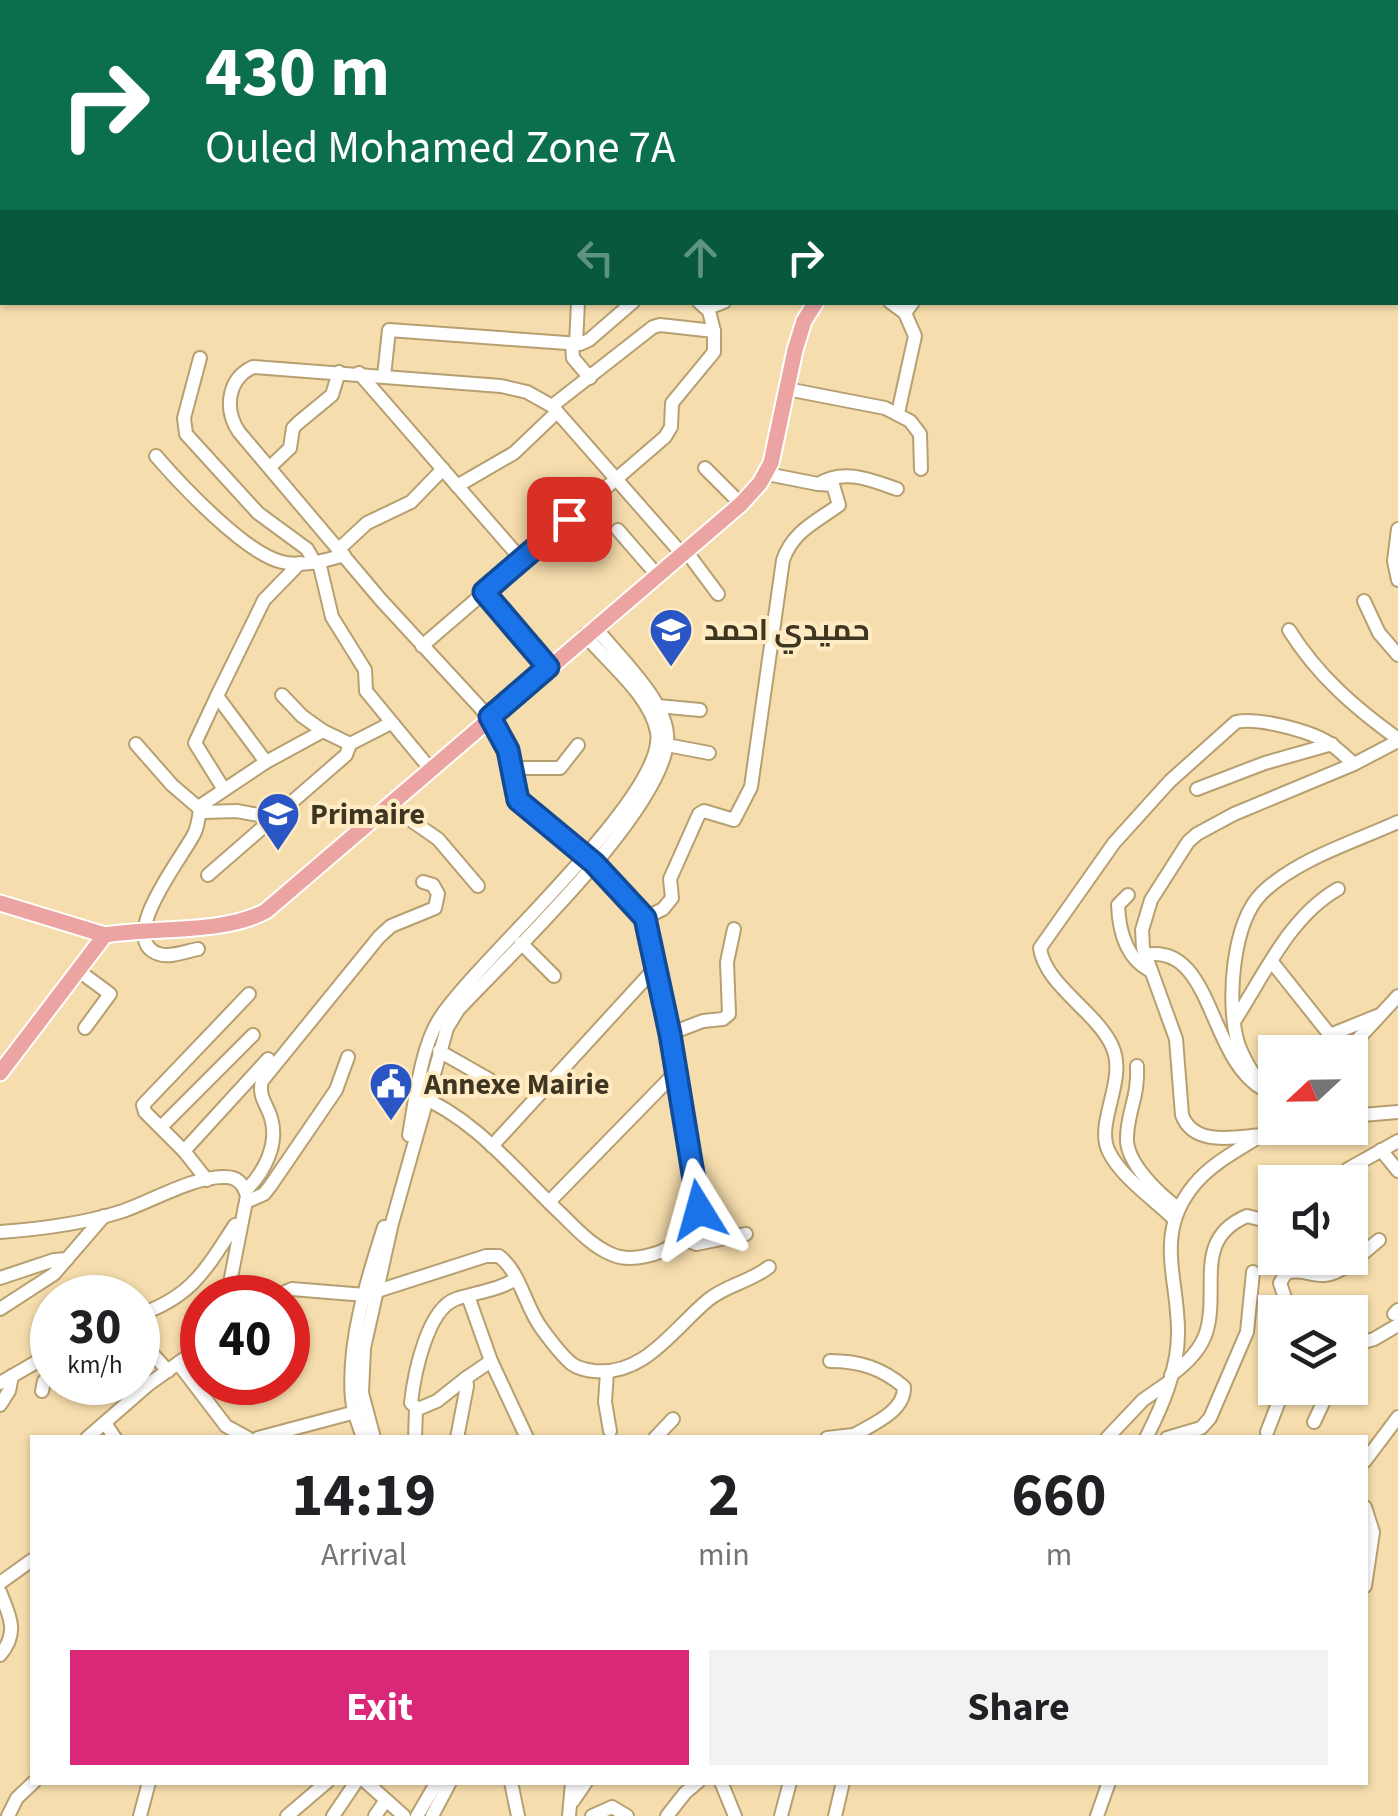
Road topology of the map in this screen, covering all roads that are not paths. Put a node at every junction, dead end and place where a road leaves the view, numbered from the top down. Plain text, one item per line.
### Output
1 (578, 305) edge
2 (630, 305) edge
3 (704, 305) edge
4 (814, 305) edge
5 (909, 308) edge
6 (714, 330) junction
7 (574, 345) junction
8 (200, 358) dead end
9 (340, 372) junction
10 (359, 373) junction
11 (384, 376) junction
12 (590, 378) junction
13 (787, 389) junction
14 (554, 409) junction
15 (898, 413) junction
16 (156, 456) dead end
17 (270, 467) junction
18 (443, 468) junction
19 (705, 468) dead end
20 (922, 468) dead end
21 (767, 474) junction
22 (618, 479) junction
23 (818, 484) junction
24 (457, 486) junction
25 (897, 490) dead end
26 (740, 504) junction
27 (1398, 529) edge
28 (618, 530) dead end
29 (341, 552) junction
30 (684, 553) junction
31 (521, 560) junction
32 (317, 563) junction
33 (300, 564) junction
34 (657, 576) junction
35 (1398, 580) edge
36 (484, 592) junction
37 (718, 594) dead end
38 (1364, 601) dead end
39 (1289, 630) dead end
40 (590, 631) junction
41 (422, 646) junction
42 (1398, 654) edge
43 (548, 667) junction
44 (282, 695) dead end
45 (217, 696) junction
46 (658, 706) junction
47 (700, 710) dead end
48 (490, 717) junction
49 (391, 723) junction
50 (323, 731) junction
51 (1398, 740) edge
52 (136, 744) dead end
53 (350, 744) junction
54 (1332, 744) junction
55 (578, 745) dead end
56 (667, 746) junction
57 (709, 752) dead end
58 (266, 762) junction
59 (1354, 764) junction
60 (512, 768) junction
61 (430, 770) junction
62 (224, 788) junction
63 (1198, 789) dead end
64 (390, 805) junction
65 (200, 809) junction
66 (274, 818) junction
67 (1398, 822) edge
68 (589, 859) junction
69 (208, 875) dead end
70 (423, 882) dead end
71 (478, 886) dead end
72 (1338, 890) dead end
73 (1128, 895) dead end
74 (0, 903) edge
75 (645, 918) junction
76 (144, 929) junction
77 (734, 929) dead end
78 (106, 935) junction
79 (520, 943) junction
80 (198, 949) dead end
81 (1147, 962) junction
82 (1272, 962) junction
83 (656, 968) junction
84 (80, 971) junction
85 (554, 976) dead end
86 (249, 994) dead end
87 (1398, 996) edge
88 (1377, 1016) junction
89 (1234, 1022) junction
90 (85, 1028) dead end
91 (670, 1034) junction
92 (253, 1035) dead end
93 (1361, 1035) edge
94 (439, 1051) junction
95 (348, 1057) dead end
96 (268, 1059) dead end
97 (1137, 1066) dead end
98 (675, 1072) junction
99 (0, 1073) edge
100 (1258, 1079) edge
101 (490, 1080) dead end
102 (1258, 1087) edge
103 (421, 1097) junction
104 (1398, 1100) edge
105 (1398, 1112) edge
106 (1369, 1116) joint
107 (162, 1127) junction
108 (1258, 1135) edge
109 (1258, 1138) edge
110 (1398, 1141) edge
111 (492, 1146) junction
112 (1381, 1150) junction
113 (184, 1152) junction
114 (1355, 1165) edge
115 (1398, 1171) edge
116 (207, 1180) junction
117 (246, 1196) junction
118 (548, 1202) junction
119 (1176, 1213) junction
120 (104, 1216) junction
121 (240, 1217) junction
122 (1258, 1219) edge
123 (0, 1232) edge
124 (746, 1234) dead end
125 (682, 1238) junction
126 (1380, 1240) dead end
127 (67, 1259) junction
128 (769, 1267) dead end
129 (1253, 1272) dead end
130 (231, 1275) edge
131 (0, 1278) edge
132 (516, 1279) junction
133 (310, 1290) edge
134 (371, 1293) junction
135 (1283, 1295) edge
136 (468, 1296) junction
137 (160, 1306) edge
138 (0, 1309) edge
139 (1397, 1317) edge
140 (1368, 1337) edge
141 (160, 1356) edge
142 (491, 1360) junction
143 (830, 1361) dead end
144 (180, 1362) edge
145 (30, 1365) edge
146 (173, 1367) junction
147 (607, 1372) junction
148 (466, 1378) junction
149 (6, 1379) edge
150 (1170, 1379) junction
151 (0, 1405) edge
152 (1277, 1405) edge
153 (1322, 1405) edge
154 (416, 1408) junction
155 (360, 1410) junction
156 (1398, 1417) edge
157 (673, 1419) dead end
158 (1314, 1422) dead end
159 (105, 1423) junction
160 (610, 1431) dead end
161 (1266, 1432) dead end
162 (91, 1435) edge
163 (114, 1435) edge
164 (242, 1435) edge
165 (269, 1435) edge
166 (363, 1435) edge
167 (372, 1435) edge
168 (415, 1435) edge
169 (457, 1435) edge
170 (526, 1435) edge
171 (657, 1435) edge
172 (853, 1435) edge
173 (1111, 1435) edge
174 (1147, 1435) edge
175 (1178, 1435) edge
176 (1368, 1457) edge
177 (1368, 1518) edge
178 (30, 1561) edge
179 (1368, 1563) edge
180 (0, 1583) edge
181 (0, 1592) edge
182 (0, 1655) edge
183 (31, 1785) edge
184 (153, 1785) edge
185 (323, 1785) edge
186 (354, 1785) edge
187 (368, 1785) edge
188 (435, 1785) edge
189 (448, 1785) edge
190 (512, 1785) edge
191 (584, 1785) edge
192 (694, 1785) edge
193 (722, 1785) edge
194 (789, 1785) edge
195 (842, 1785) edge
196 (1108, 1785) edge
197 (386, 1800) junction
198 (570, 1809) edge
199 (8, 1816) edge
200 (140, 1816) edge
201 (287, 1816) edge
202 (333, 1816) edge
203 (375, 1816) edge
204 (404, 1816) edge
205 (417, 1816) edge
206 (432, 1816) edge
207 (518, 1816) edge
208 (592, 1816) edge
209 (627, 1816) edge
210 (667, 1816) edge
211 (734, 1816) edge
212 (782, 1816) edge
213 (834, 1816) edge
214 (1097, 1816) edge

1 - 7 street
2 - 7 street
3 - 6 street
4 - 13 main road
5 - 15 street
6 - 12 street
6 - 22 street
7 - 11 street
7 - 12 street
8 - 32 street
9 - 10 street
9 - 17 street
9 - 17 street
10 - 11 street
10 - 18 street
11 - 14 street
12 - 14 street
13 - 15 street
13 - 21 main road
14 - 22 street
14 - 24 street
15 - 20 street
16 - 33 street
17 - 29 street
18 - 24 street
18 - 29 street
19 - 26 street
21 - 23 street
21 - 26 main road
22 - 30 street
22 - 31 street
23 - 25 street
23 - 75 street
24 - 31 street
26 - 30 main road
27 - 35 street
28 - 34 street
29 - 32 street
29 - 41 street
30 - 34 main road
30 - 37 street
31 - 36 street
32 - 33 street
32 - 49 street
33 - 45 street
34 - 40 main road
36 - 41 street
36 - 43 street
38 - 42 street
39 - 51 street
40 - 43 main road
40 - 46 street
40 - 68 street
41 - 48 street
43 - 48 main road
44 - 50 street
45 - 58 street
45 - 62 street
46 - 47 street
46 - 56 street
48 - 60 street
48 - 61 main road
49 - 53 street
49 - 61 street
50 - 53 street
50 - 58 street
51 - 59 street
52 - 65 street
53 - 66 street
54 - 59 street
54 - 63 street
54 - 119 street
55 - 60 street
56 - 57 street
56 - 68 street
58 - 62 street
59 - 81 street
60 - 68 street
61 - 64 main road
62 - 65 street
64 - 71 street
64 - 76 main road
65 - 66 street
65 - 76 street
66 - 69 street
67 - 89 street
68 - 75 street
68 - 79 street
68 - 103 street
70 - 117 street
72 - 82 street
73 - 81 street
74 - 78 main road
75 - 83 street
76 - 78 main road
76 - 80 street
77 - 91 street
78 - 84 main road
79 - 85 street
79 - 94 street
81 - 102 street
81 - 108 street
82 - 88 street
82 - 89 street
83 - 91 street
83 - 111 street
84 - 90 street
84 - 99 main road
86 - 107 street
87 - 88 street
88 - 93 street
89 - 100 street
91 - 98 street
92 - 107 street
94 - 101 street
94 - 103 street
95 - 117 street
96 - 113 street
97 - 119 street
98 - 118 street
98 - 125 street
103 - 111 street
103 - 134 street
103 - 134 street
104 - 106 street
105 - 106 street
107 - 113 street
109 - 119 street
110 - 112 street
111 - 118 street
112 - 114 street
112 - 115 street
113 - 116 street
116 - 117 street
116 - 120 street
117 - 121 street
118 - 125 street
119 - 150 street
120 - 123 street
120 - 127 street
121 - 130 street
121 - 137 street
122 - 150 street
124 - 125 street
126 - 135 street
127 - 131 street
127 - 138 street
128 - 147 street
129 - 175 street
132 - 134 street
132 - 136 street
132 - 147 street
133 - 134 street
134 - 155 street
136 - 142 street
136 - 154 street
139 - 140 street
141 - 146 street
142 - 148 street
142 - 170 street
143 - 172 street
144 - 146 street
145 - 149 street
146 - 159 street
146 - 164 street
147 - 160 street
148 - 154 street
148 - 169 street
149 - 151 street
150 - 173 street
150 - 174 street
152 - 161 street
153 - 158 street
154 - 168 street
155 - 165 street
155 - 166 street
155 - 167 street
156 - 176 street
157 - 171 street
159 - 162 street
159 - 163 street
177 - 179 street
178 - 180 street
181 - 182 street
183 - 199 street
184 - 200 street
185 - 201 street
186 - 202 street
187 - 197 street
188 - 205 street
189 - 206 street
190 - 207 street
191 - 198 street
192 - 210 street
193 - 211 street
194 - 212 street
195 - 213 street
196 - 214 street
197 - 203 street
197 - 204 street
208 - 209 street

